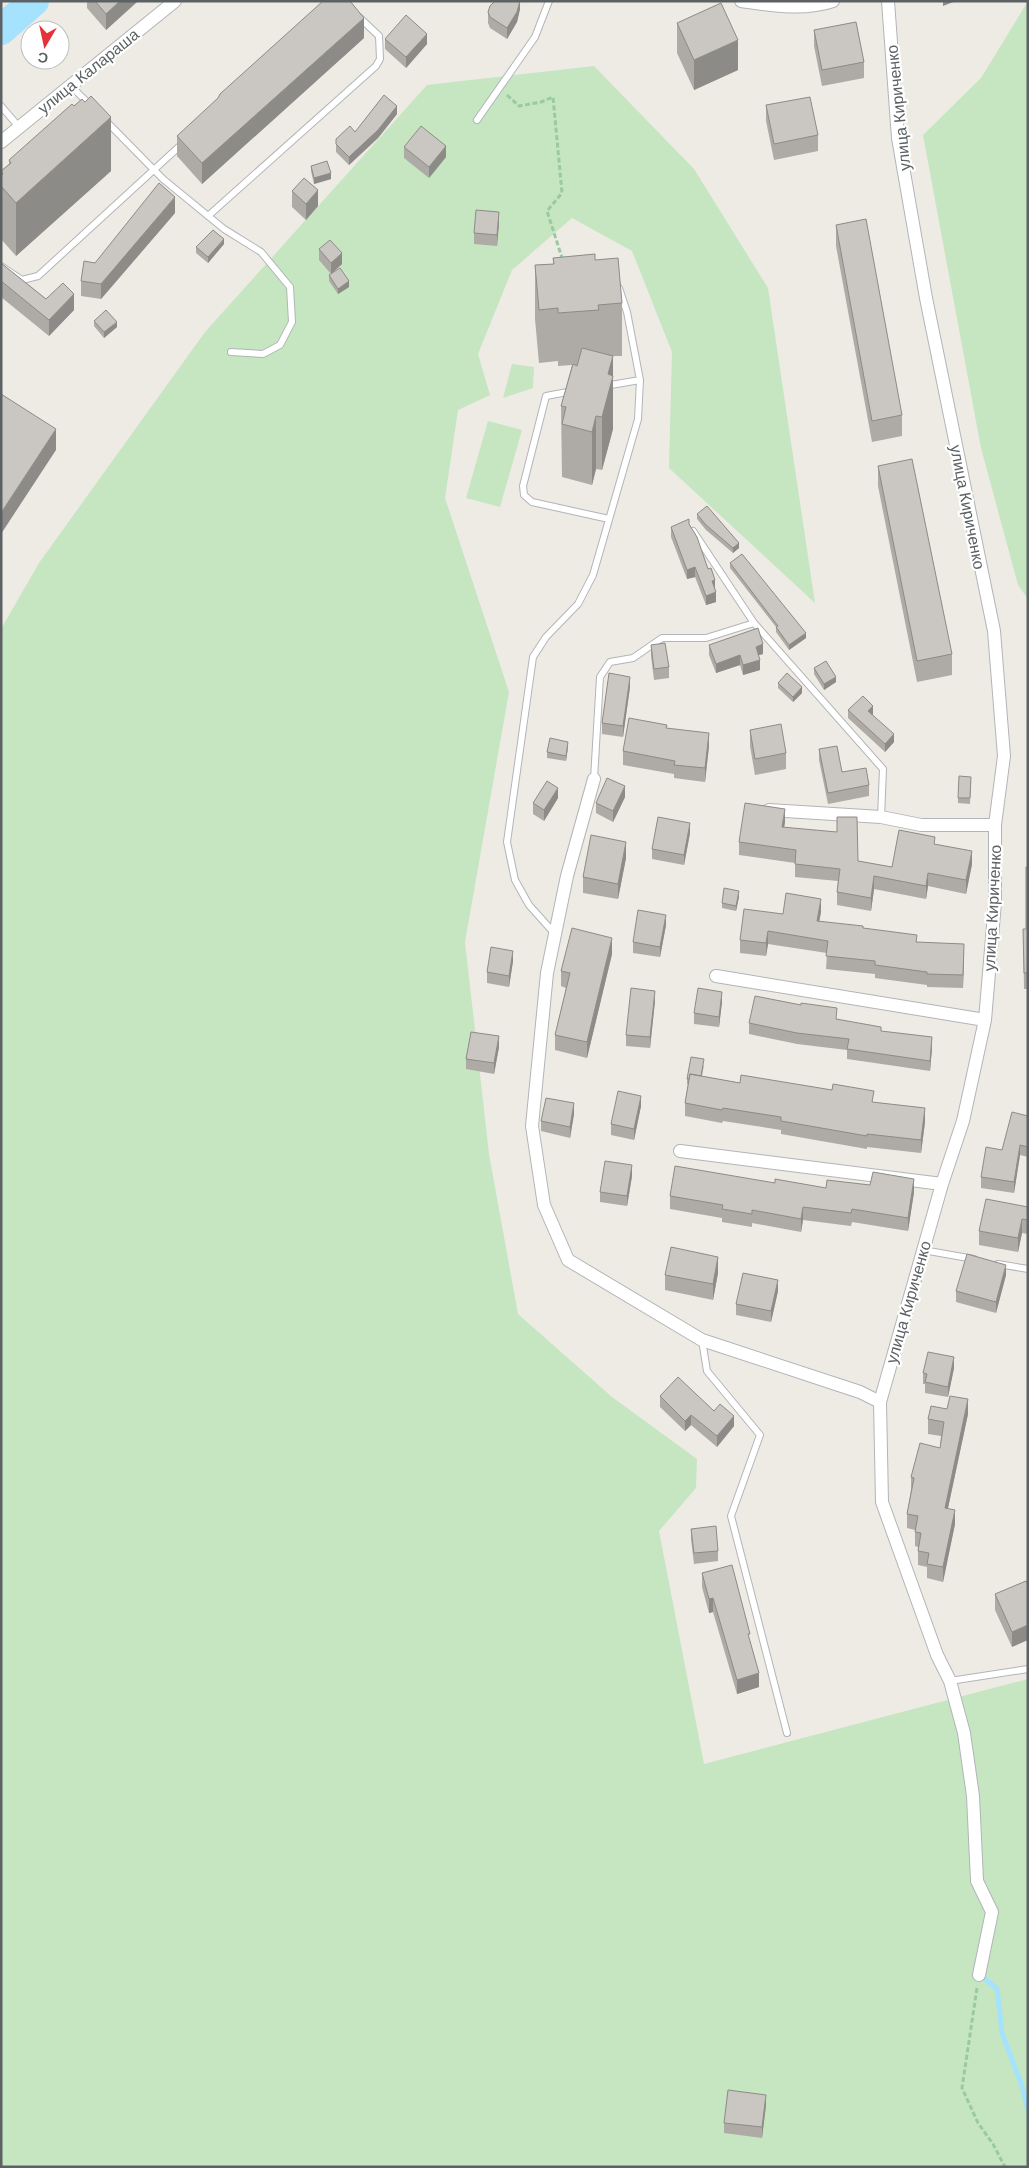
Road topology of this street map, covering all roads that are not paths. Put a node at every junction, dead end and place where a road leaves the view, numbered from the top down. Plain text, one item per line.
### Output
1 (175, 1) edge
2 (549, 1) edge
3 (741, 1) edge
4 (832, 1) edge
5 (888, 1) edge
6 (354, 13) edge
7 (70, 86) junction
8 (89, 104) junction
9 (1, 106) edge
10 (82, 110) edge
11 (95, 110) edge
12 (102, 117) edge
13 (477, 120) dead end
14 (19, 127) junction
15 (188, 139) edge
16 (1, 142) edge
17 (154, 170) junction
18 (208, 216) junction
19 (1, 266) edge
20 (611, 282) edge
21 (231, 352) dead end
22 (640, 380) junction
23 (593, 388) edge
24 (584, 390) edge
25 (609, 519) junction
26 (693, 531) edge
27 (754, 623) junction
28 (594, 779) joint
29 (757, 810) edge
30 (881, 817) junction
31 (995, 825) junction
32 (555, 934) junction
33 (716, 976) dead end
34 (986, 1020) junction
35 (680, 1151) dead end
36 (942, 1184) junction
37 (923, 1250) junction
38 (978, 1260) edge
39 (987, 1262) edge
40 (1028, 1269) edge
41 (702, 1340) junction
42 (880, 1402) junction
43 (1028, 1669) edge
44 (950, 1681) junction
45 (786, 1733) dead end
46 (979, 1975) road end

1 - 7 street, улица Калараша
2 - 13 lane
3 - 4 street
5 - 31 street, улица Кириченко
6 - 18 lane
7 - 8 lane
7 - 14 street, улица Калараша
8 - 10 lane
8 - 11 lane
9 - 14 lane
12 - 17 lane
14 - 16 street, улица Калараша
15 - 17 lane
17 - 18 lane
17 - 19 lane
18 - 21 lane
20 - 22 lane
22 - 23 lane
22 - 25 lane
24 - 25 lane
25 - 32 lane
26 - 27 lane
27 - 28 lane
27 - 30 lane
28 - 32 street
29 - 30 street
30 - 31 street
31 - 34 street, улица Кириченко
32 - 41 street
33 - 34 street
34 - 36 street, улица Кириченко
35 - 36 street
36 - 37 street, улица Кириченко
37 - 38 lane
37 - 42 street, улица Кириченко
39 - 40 lane
41 - 42 street
41 - 45 lane
42 - 44 street, улица Кириченко
43 - 44 lane
44 - 46 street, улица Кириченко

